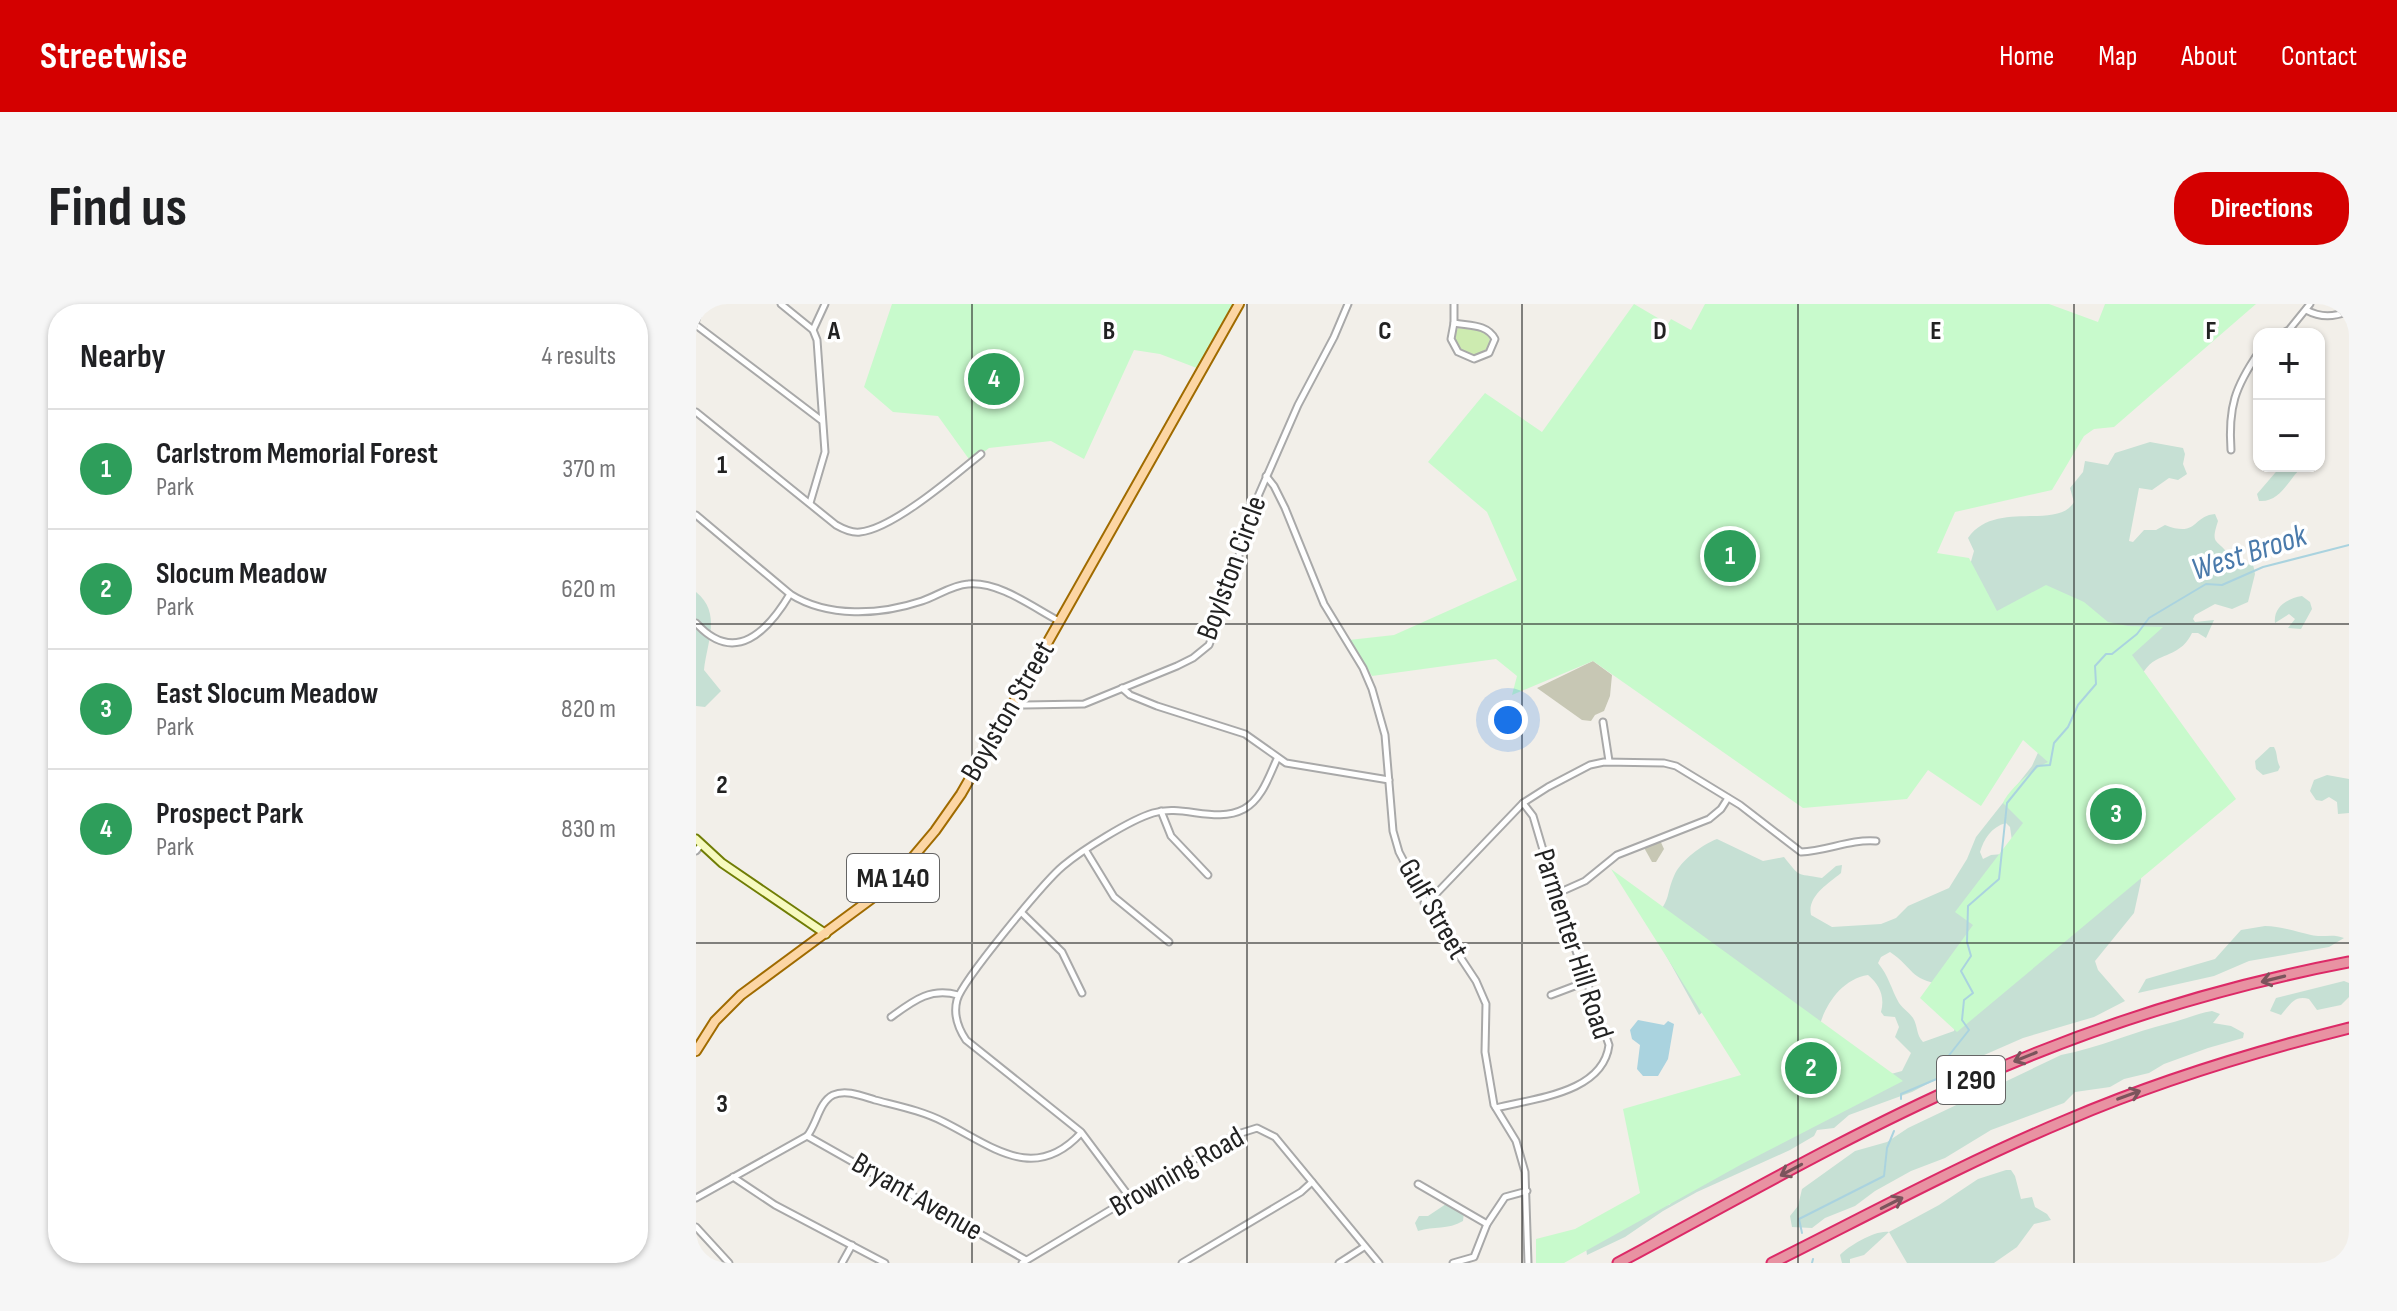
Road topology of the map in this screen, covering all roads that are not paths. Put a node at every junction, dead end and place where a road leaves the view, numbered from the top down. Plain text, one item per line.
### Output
1 (700, 304) edge
2 (781, 304) edge
3 (825, 304) edge
4 (1239, 304) edge
5 (1348, 304) edge
6 (1454, 304) edge
7 (2308, 307) edge
8 (2349, 311) edge
9 (696, 322) edge
10 (1454, 323) junction
11 (2291, 328) edge
12 (813, 330) junction
13 (2253, 361) edge
14 (696, 412) edge
15 (822, 421) junction
16 (2231, 450) dead end
17 (981, 454) dead end
18 (1266, 476) junction
19 (810, 503) junction
20 (696, 515) edge
21 (790, 594) junction
22 (1059, 621) junction
23 (696, 623) edge
24 (1122, 688) junction
25 (1015, 700) junction
26 (1603, 722) dead end
27 (1277, 759) junction
28 (1609, 761) junction
29 (1389, 780) junction
30 (1728, 798) junction
31 (1523, 803) junction
32 (1161, 811) junction
33 (1876, 841) dead end
34 (698, 845) edge
35 (1086, 851) junction
36 (1208, 875) dead end
37 (1556, 894) junction
38 (1424, 903) junction
39 (1022, 913) junction
40 (826, 934) junction
41 (1169, 942) dead end
42 (2349, 962) edge
43 (1588, 981) junction
44 (1082, 993) dead end
45 (958, 995) junction
46 (1551, 995) dead end
47 (891, 1017) dead end
48 (2349, 1028) edge
49 (696, 1051) edge
50 (1496, 1108) junction
51 (1081, 1133) junction
52 (807, 1136) junction
53 (733, 1177) junction
54 (1312, 1182) junction
55 (1418, 1184) dead end
56 (1527, 1191) junction
57 (696, 1198) edge
58 (1131, 1199) junction
59 (1487, 1224) junction
60 (696, 1227) edge
61 (852, 1245) junction
62 (1364, 1247) junction
63 (1024, 1262) edge
64 (729, 1263) edge
65 (842, 1263) edge
66 (885, 1263) edge
67 (1182, 1263) edge
68 (1339, 1263) edge
69 (1379, 1263) edge
70 (1453, 1263) edge
71 (1528, 1263) edge
72 (1618, 1263) edge
73 (1772, 1263) edge

1 - 9 street
2 - 12 street
3 - 12 street
4 - 22 main road, Boylston Street / MA 140
5 - 18 street, Boylston Circle
6 - 10 street
7 - 8 street
7 - 11 street
9 - 15 street
10 - 10 street
12 - 15 street
13 - 16 street
14 - 19 street
15 - 19 street
17 - 19 street
18 - 24 street, Boylston Circle
18 - 29 street, Gulf Street
20 - 21 street
21 - 22 street
21 - 23 street
22 - 25 main road, Boylston Street / MA 140
24 - 25 street, Boylston Circle
24 - 27 street
25 - 40 main road, Boylston Street / MA 140
26 - 28 street
27 - 29 street
27 - 32 street
28 - 30 street
28 - 31 street
29 - 38 street, Gulf Street
30 - 33 street
30 - 37 street
31 - 37 street, Parmenter Hill Road
31 - 38 street
32 - 35 street
32 - 36 street
34 - 40 street
35 - 39 street
35 - 41 street
37 - 43 street, Parmenter Hill Road
38 - 50 street, Gulf Street
39 - 44 street
39 - 45 street
40 - 49 main road, Boylston Street / MA 140
42 -> 72 highway, I 290
43 - 46 street
43 - 50 street, Parmenter Hill Road
45 - 47 street
45 - 51 street
73 -> 48 highway, I 290
50 - 56 street, Gulf Street
51 - 52 street
51 - 58 street
52 - 53 street
52 - 63 street, Bryant Avenue
53 - 57 street
53 - 61 street
54 - 58 street, Browning Road
54 - 62 street, Browning Road
54 - 67 street
55 - 59 street
56 - 59 street
56 - 71 street, Gulf Street
58 - 63 street, Browning Road
59 - 70 street
60 - 64 street
61 - 65 street
61 - 66 street
62 - 68 street
62 - 69 street, Browning Road

